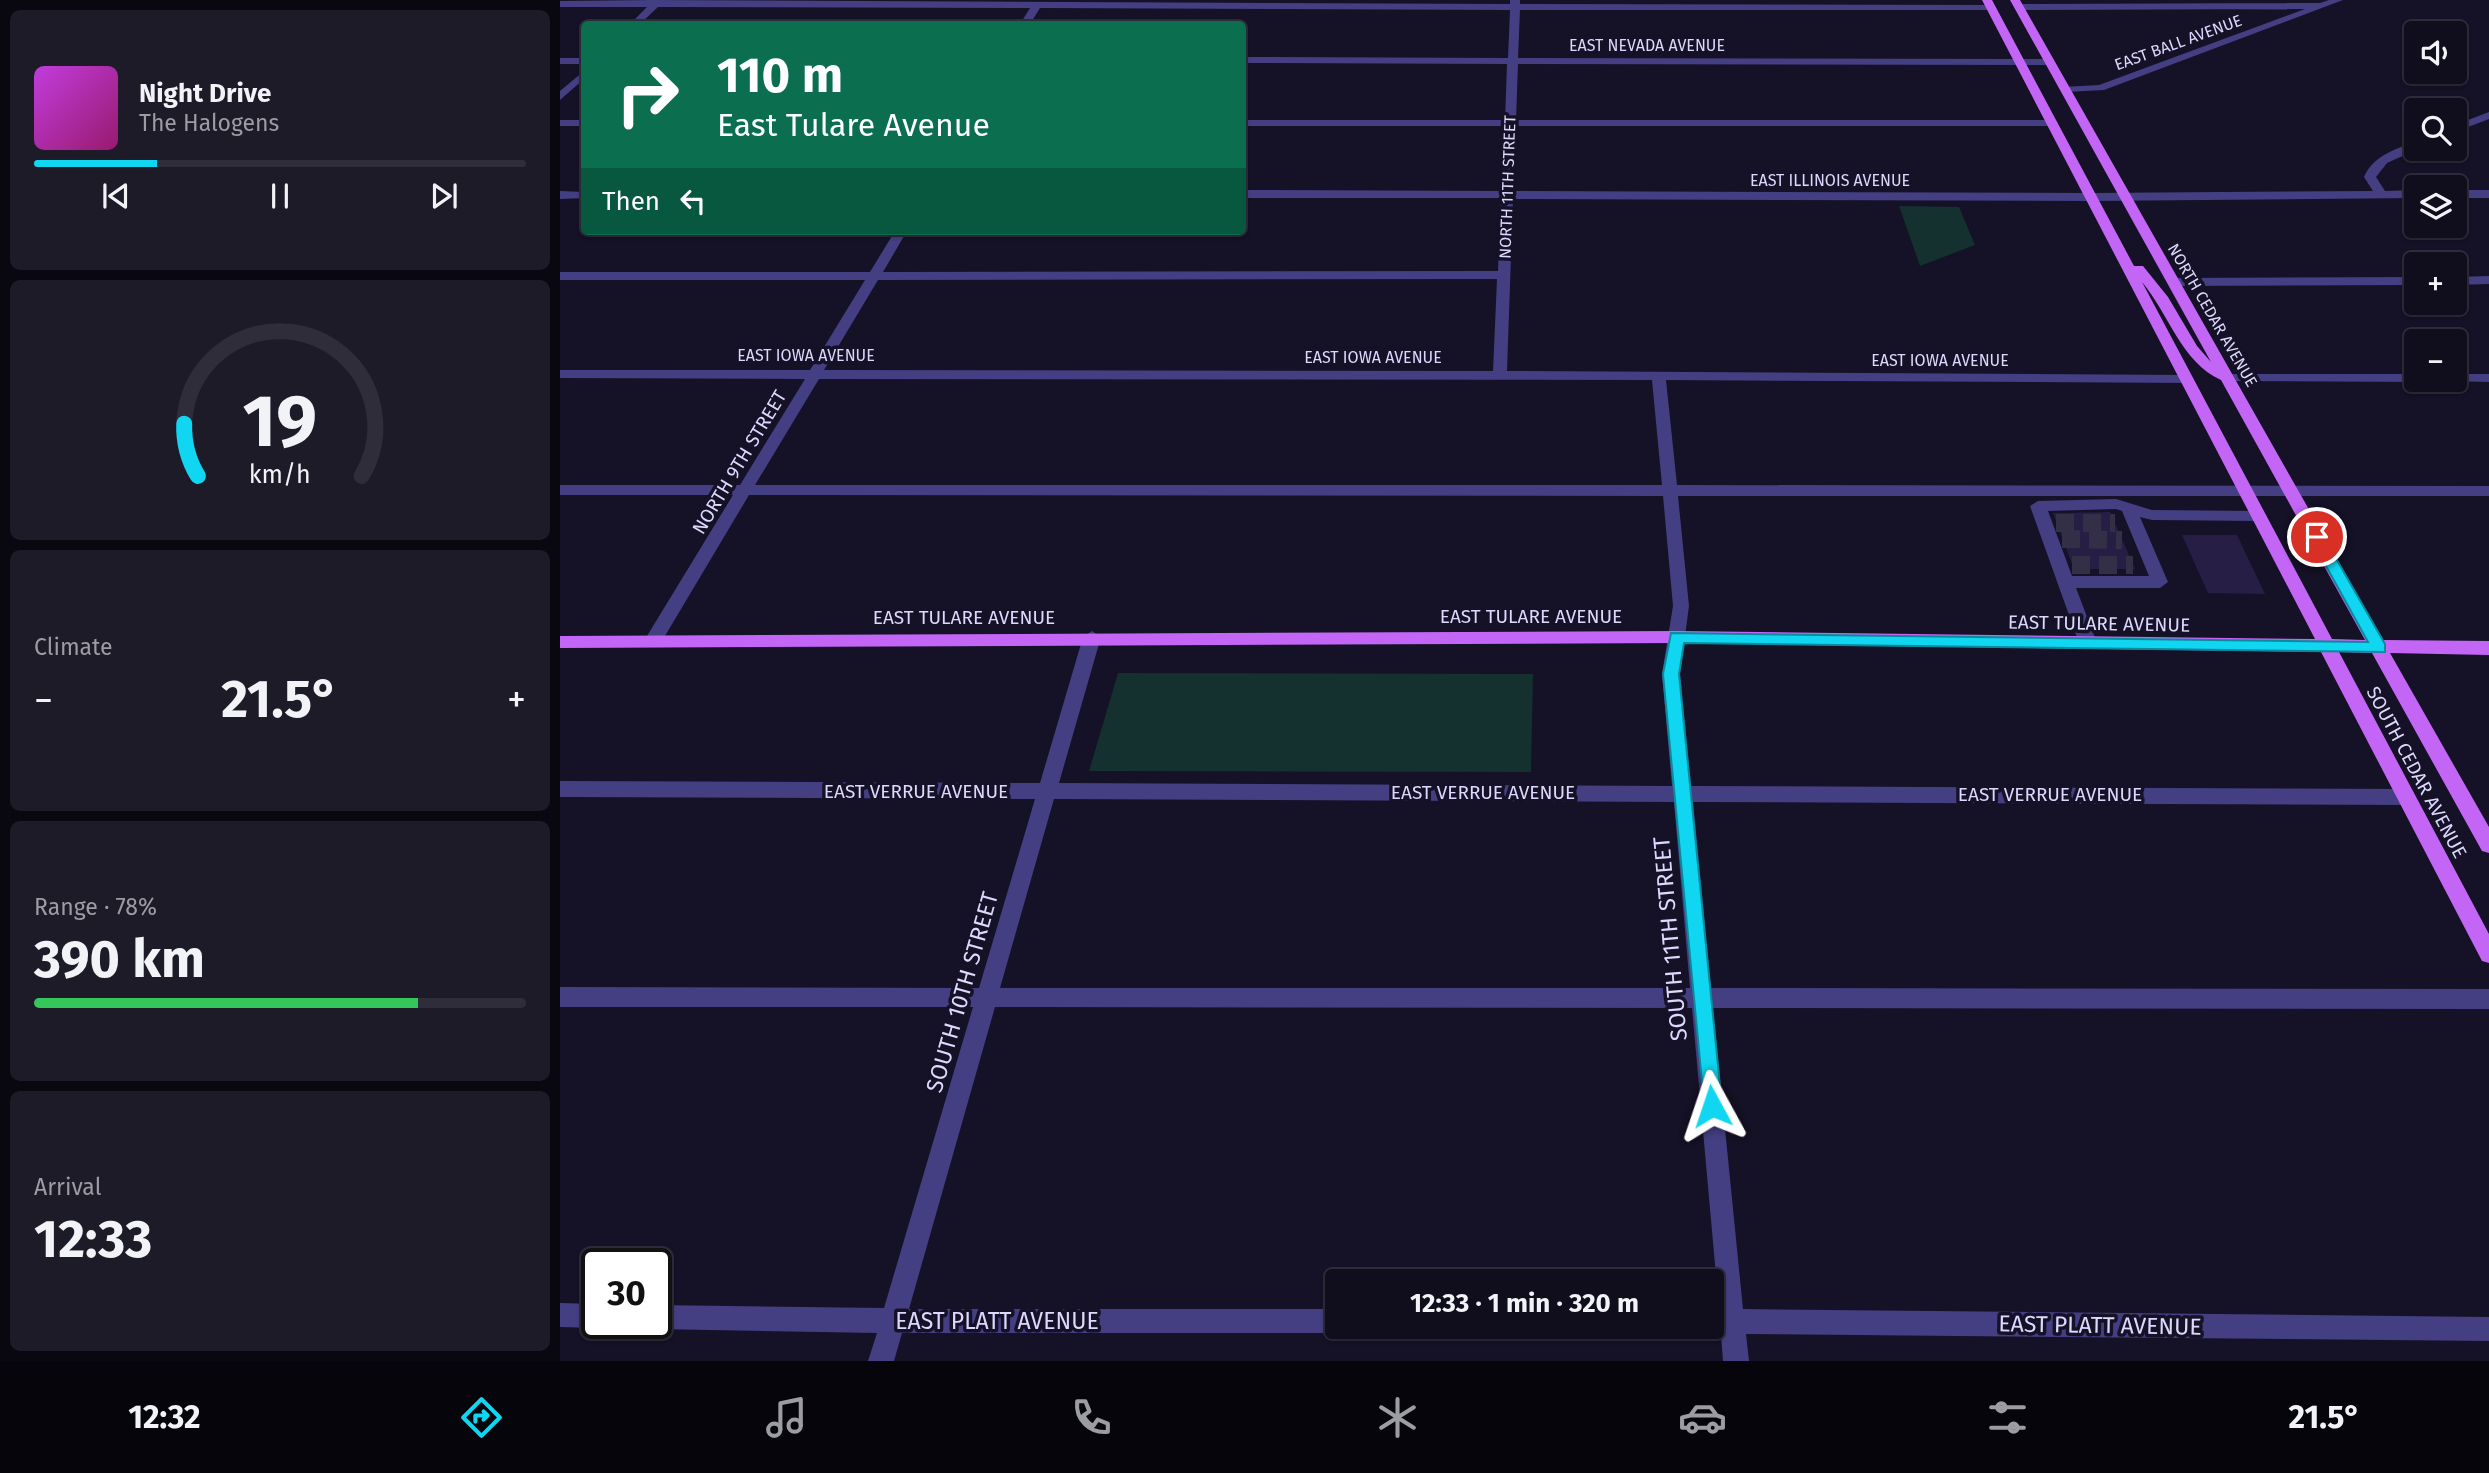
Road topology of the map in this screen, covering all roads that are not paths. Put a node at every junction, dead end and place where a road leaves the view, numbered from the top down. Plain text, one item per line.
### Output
1 (2004, 0) edge
2 (2338, 0) edge
3 (658, 2) edge
4 (1039, 2) edge
5 (1515, 2) edge
6 (560, 4) edge
7 (1989, 4) edge
8 (2017, 4) edge
9 (2320, 6) junction
10 (638, 21) edge
11 (1027, 21) edge
12 (1246, 60) edge
13 (1512, 60) junction
14 (560, 61) edge
15 (581, 61) edge
16 (2019, 62) junction
17 (2050, 62) junction
18 (581, 77) edge
19 (2066, 89) junction
20 (560, 97) edge
21 (2489, 115) edge
22 (560, 123) edge
23 (581, 123) edge
24 (1246, 123) edge
25 (1509, 123) junction
26 (2052, 123) junction
27 (2467, 124) edge
28 (2404, 151) edge
29 (1246, 194) edge
30 (2381, 194) junction
31 (2404, 194) edge
32 (2467, 194) edge
33 (2489, 194) edge
34 (560, 195) edge
35 (581, 195) edge
36 (1506, 195) junction
37 (2091, 197) junction
38 (2126, 197) junction
39 (899, 235) edge
40 (2115, 243) junction
41 (1504, 275) junction
42 (560, 276) edge
43 (874, 276) junction
44 (2489, 280) edge
45 (2404, 281) edge
46 (2467, 281) edge
47 (2174, 282) junction
48 (815, 373) junction
49 (560, 374) edge
50 (1500, 375) junction
51 (1659, 376) junction
52 (2229, 378) junction
53 (2404, 378) edge
54 (2467, 378) edge
55 (2489, 378) edge
56 (2187, 379) junction
57 (560, 491) edge
58 (745, 491) junction
59 (1671, 491) junction
60 (2291, 491) junction
61 (2489, 491) edge
62 (2246, 492) junction
63 (2128, 508) junction
64 (2259, 516) junction
65 (2115, 523) tunnel mouth
66 (2135, 524) junction
67 (2122, 540) tunnel mouth
68 (2142, 540) junction
69 (2152, 564) junction
70 (2133, 565) tunnel mouth
71 (2066, 582) junction
72 (1092, 637) junction
73 (1677, 637) junction
74 (653, 641) junction
75 (567, 642) edge
76 (2088, 643) junction
77 (2327, 647) junction
78 (2379, 648) junction
79 (2489, 649) edge
80 (560, 789) edge
81 (1045, 791) junction
82 (1683, 792) junction
83 (2406, 797) junction
84 (2489, 845) edge
85 (2489, 954) edge
86 (560, 997) edge
87 (989, 998) junction
88 (1702, 998) junction
89 (2489, 999) edge
90 (1719, 1269) edge
91 (560, 1315) edge
92 (581, 1316) edge
93 (672, 1317) edge
94 (892, 1321) junction
95 (1325, 1321) edge
96 (1724, 1321) edge
97 (1724, 1326) edge
98 (2489, 1329) edge
99 (881, 1361) edge
100 (1737, 1361) edge

1 - 8 main road
2 - 9 street, EAST BALL AVENUE
3 - 4 street
3 - 6 street
3 - 10 street
4 - 5 street
4 - 11 street
5 - 7 street
5 - 13 street, NORTH 11TH STREET
7 - 16 main road
8 - 9 street
8 - 17 main road, NORTH CEDAR AVENUE
9 - 19 street, EAST BALL AVENUE
12 - 13 street, EAST NEVADA AVENUE
13 - 16 street, EAST NEVADA AVENUE
13 - 25 street, NORTH 11TH STREET
14 - 15 street
16 - 17 street, EAST NEVADA AVENUE
16 - 26 main road
17 - 19 main road, NORTH CEDAR AVENUE
18 - 20 street
19 - 38 main road, NORTH CEDAR AVENUE
21 - 27 street
22 - 23 street
24 - 25 street
25 - 26 street
25 - 36 street, NORTH 11TH STREET
26 - 37 main road
28 - 30 street
29 - 36 street, EAST ILLINOIS AVENUE
30 - 31 street, EAST ILLINOIS AVENUE
30 - 38 street, EAST ILLINOIS AVENUE
32 - 33 street
34 - 35 street
36 - 37 street, EAST ILLINOIS AVENUE
36 - 41 street, NORTH 11TH STREET
37 - 38 street, EAST ILLINOIS AVENUE
37 - 40 main road
38 - 47 main road, NORTH CEDAR AVENUE
39 - 43 street, NORTH 9TH STREET
40 - 52 main road
40 - 56 main road
41 - 43 street
41 - 50 street, NORTH 11TH STREET
42 - 43 street
43 - 48 street, NORTH 9TH STREET
44 - 46 street
45 - 47 street
47 - 52 main road, NORTH CEDAR AVENUE
48 - 49 street, EAST IOWA AVENUE
48 - 50 street, EAST IOWA AVENUE
48 - 58 street, NORTH 9TH STREET
50 - 51 street, EAST IOWA AVENUE
51 - 56 street, EAST IOWA AVENUE
51 - 59 street
52 - 53 street
52 - 60 main road, NORTH CEDAR AVENUE
54 - 55 street
56 - 62 main road
57 - 58 street
58 - 59 street
58 - 74 street, NORTH 9TH STREET
59 - 62 street
59 - 73 street
60 - 61 street
60 - 62 street
60 - 78 main road, NORTH CEDAR AVENUE
62 - 64 main road
63 - 64 street
63 - 66 street
63 - 71 street
64 - 77 main road
65 - 66 street
66 - 68 street
67 - 68 street
68 - 69 street
69 - 70 street
69 - 71 street
71 - 76 street
72 - 73 main road, EAST TULARE AVENUE
72 - 74 main road, EAST TULARE AVENUE
72 - 81 street, SOUTH 10TH STREET
73 - 76 main road, EAST TULARE AVENUE
73 - 82 street, SOUTH 11TH STREET
74 - 75 main road, EAST TULARE AVENUE
76 - 77 main road, EAST TULARE AVENUE
77 - 78 main road, EAST TULARE AVENUE
77 - 83 main road, SOUTH CEDAR AVENUE
78 - 79 main road, EAST TULARE AVENUE
78 - 84 main road, SOUTH CEDAR AVENUE
80 - 81 street, EAST VERRUE AVENUE
81 - 82 street, EAST VERRUE AVENUE
81 - 87 street, SOUTH 10TH STREET
82 - 83 street, EAST VERRUE AVENUE
82 - 88 street, SOUTH 11TH STREET
83 - 85 main road, SOUTH CEDAR AVENUE
86 - 87 street
87 - 88 street
87 - 94 street, SOUTH 10TH STREET
88 - 89 street
88 - 90 street, SOUTH 11TH STREET
91 - 92 street
93 - 94 street, EAST PLATT AVENUE
94 - 95 street, EAST PLATT AVENUE
94 - 99 street, SOUTH 10TH STREET
96 - 98 street, EAST PLATT AVENUE
97 - 100 street, SOUTH 11TH STREET

